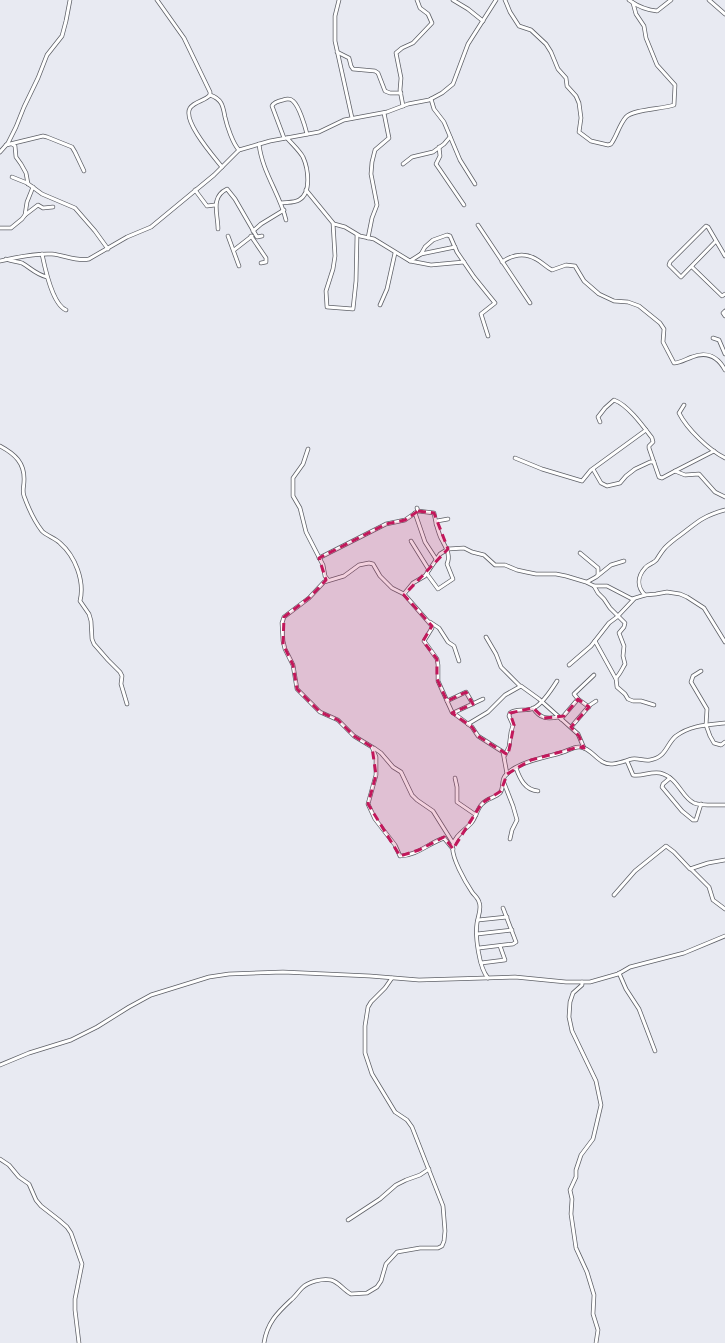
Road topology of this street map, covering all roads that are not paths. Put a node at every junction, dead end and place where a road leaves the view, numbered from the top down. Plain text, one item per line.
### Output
1 (70, 0) edge
2 (157, 0) edge
3 (339, 0) edge
4 (417, 0) edge
5 (453, 0) edge
6 (496, 0) edge
7 (505, 0) edge
8 (629, 0) edge
9 (671, 0) edge
10 (709, 0) edge
11 (633, 3) junction
12 (725, 14) edge
13 (483, 21) junction
14 (337, 52) junction
15 (401, 93) junction
16 (210, 95) junction
17 (430, 99) junction
18 (404, 106) junction
19 (384, 113) junction
20 (352, 118) junction
21 (306, 134) junction
22 (450, 137) junction
23 (285, 138) junction
24 (12, 144) junction
25 (259, 144) junction
26 (6, 145) junction
27 (439, 147) junction
28 (239, 150) junction
29 (0, 152) edge
30 (404, 164) dead end
31 (222, 167) junction
32 (84, 171) dead end
33 (12, 177) dead end
34 (28, 184) junction
35 (475, 184) dead end
36 (33, 188) junction
37 (195, 190) junction
38 (306, 190) junction
39 (281, 204) junction
40 (215, 205) junction
41 (464, 205) dead end
42 (53, 207) dead end
43 (284, 210) junction
44 (25, 215) junction
45 (286, 220) dead end
46 (334, 224) junction
47 (478, 225) dead end
48 (0, 228) edge
49 (218, 229) dead end
50 (253, 234) junction
51 (357, 235) junction
52 (228, 236) dead end
53 (262, 236) dead end
54 (368, 238) junction
55 (716, 241) junction
56 (455, 247) junction
57 (108, 249) junction
58 (234, 250) junction
59 (395, 253) junction
60 (42, 254) junction
61 (420, 254) junction
62 (725, 256) edge
63 (6, 260) junction
64 (0, 261) edge
65 (410, 261) junction
66 (464, 262) junction
67 (502, 262) junction
68 (261, 263) dead end
69 (239, 266) dead end
70 (692, 267) junction
71 (47, 277) junction
72 (725, 294) edge
73 (530, 303) dead end
74 (380, 305) dead end
75 (66, 310) dead end
76 (725, 311) edge
77 (725, 316) edge
78 (488, 336) dead end
79 (713, 338) dead end
80 (725, 354) edge
81 (725, 370) edge
82 (684, 405) dead end
83 (600, 422) dead end
84 (646, 430) junction
85 (0, 446) edge
86 (308, 449) dead end
87 (714, 451) junction
88 (515, 458) dead end
89 (725, 458) edge
90 (654, 462) junction
91 (593, 469) junction
92 (675, 471) junction
93 (725, 497) edge
94 (417, 510) junction
95 (725, 510) edge
96 (448, 519) dead end
97 (436, 523) junction
98 (411, 541) dead end
99 (448, 549) junction
100 (580, 553) dead end
101 (319, 558) junction
102 (436, 559) junction
103 (624, 561) dead end
104 (429, 570) junction
105 (427, 574) junction
106 (598, 575) junction
107 (328, 580) junction
108 (587, 582) junction
109 (594, 586) junction
110 (404, 594) junction
111 (645, 595) junction
112 (634, 599) junction
113 (618, 616) junction
114 (428, 621) junction
115 (486, 637) dead end
116 (595, 641) junction
117 (725, 642) edge
118 (459, 661) dead end
119 (569, 665) dead end
120 (701, 671) dead end
121 (594, 675) dead end
122 (616, 679) junction
123 (557, 681) dead end
124 (520, 686) junction
125 (483, 699) dead end
126 (578, 699) junction
127 (447, 701) junction
128 (541, 701) junction
129 (596, 701) dead end
130 (127, 704) dead end
131 (473, 704) junction
132 (654, 705) dead end
133 (589, 707) junction
134 (534, 708) junction
135 (453, 713) junction
136 (560, 718) junction
137 (468, 724) junction
138 (725, 724) edge
139 (706, 725) junction
140 (571, 728) junction
141 (723, 743) edge
142 (372, 747) junction
143 (584, 748) junction
144 (725, 748) edge
145 (505, 755) junction
146 (627, 761) junction
147 (516, 768) junction
148 (507, 774) junction
149 (455, 778) dead end
150 (670, 778) junction
151 (503, 782) junction
152 (538, 792) dead end
153 (701, 804) junction
154 (725, 805) edge
155 (476, 815) junction
156 (510, 839) dead end
157 (453, 843) junction
158 (453, 848) junction
159 (725, 860) edge
160 (691, 869) junction
161 (614, 895) dead end
162 (504, 908) dead end
163 (725, 909) edge
164 (507, 918) junction
165 (478, 920) junction
166 (512, 930) junction
167 (478, 934) junction
168 (725, 936) edge
169 (500, 946) junction
170 (479, 948) junction
171 (481, 963) junction
172 (619, 973) junction
173 (392, 978) junction
174 (488, 978) junction
175 (582, 982) junction
176 (655, 1051) dead end
177 (0, 1065) edge
178 (0, 1160) edge
179 (429, 1169) junction
180 (348, 1220) dead end
181 (79, 1343) edge
182 (264, 1343) edge
183 (596, 1343) edge

1 - 26 street
2 - 16 street
3 - 14 street
4 - 15 street
5 - 13 street
6 - 13 street
7 - 11 street
8 - 11 street
9 - 11 street
10 - 12 street
13 - 17 street
14 - 15 street
14 - 20 street
15 - 18 street
16 - 28 street
16 - 31 street
17 - 18 street
17 - 22 street
18 - 19 street
19 - 20 street
19 - 54 street
20 - 21 street
21 - 23 street
21 - 23 street
22 - 27 street
22 - 35 street
23 - 25 street
23 - 38 street
24 - 26 street
24 - 32 street
24 - 34 street
25 - 28 street
25 - 39 street
26 - 29 street
27 - 30 street
27 - 41 street
28 - 31 street
31 - 37 street
33 - 34 street
34 - 36 street
36 - 44 street
36 - 57 street
37 - 40 street
37 - 57 street
38 - 39 street
38 - 46 street
39 - 43 street
40 - 49 street
40 - 50 street
42 - 44 street
43 - 45 street
43 - 50 street
44 - 48 street
46 - 51 street
46 - 51 street
47 - 67 street
50 - 53 street
50 - 58 street
50 - 68 street
51 - 54 street
52 - 58 street
54 - 59 street
55 - 62 street
55 - 70 street
55 - 70 street
56 - 61 street
56 - 61 street
56 - 66 street
57 - 60 street
58 - 69 street
59 - 65 street
59 - 74 street
60 - 63 street
60 - 71 street
61 - 65 street
63 - 64 street
63 - 71 street
65 - 66 street
66 - 78 street
67 - 73 street
67 - 81 street
70 - 72 street
71 - 75 street
76 - 77 street
79 - 80 street
82 - 87 street
83 - 84 street
84 - 90 street
84 - 91 street
85 - 130 street
86 - 101 street
87 - 89 street
87 - 92 street
88 - 91 street
90 - 91 street
90 - 92 street
92 - 93 street
94 - 97 street
94 - 101 street
94 - 102 street
95 - 111 street
96 - 97 street
97 - 99 street
98 - 104 street
99 - 102 street
99 - 105 street
99 - 108 street
100 - 106 street
101 - 107 street
102 - 104 street
103 - 106 street
104 - 105 street
105 - 110 street
106 - 108 street
107 - 110 street
107 - 142 street
108 - 109 street
109 - 112 street
109 - 113 street
110 - 114 street
111 - 112 street
111 - 117 street
112 - 113 street
113 - 116 street
113 - 122 street
114 - 118 street
114 - 127 street
115 - 124 street
116 - 119 street
116 - 122 street
120 - 139 street
121 - 126 street
122 - 132 street
123 - 128 street
124 - 128 street
124 - 137 street
125 - 131 street
126 - 133 street
126 - 136 street
127 - 131 street
127 - 135 street
128 - 134 street
128 - 136 street
129 - 133 street
131 - 135 street
133 - 140 street
134 - 136 street
134 - 145 street
135 - 137 street
136 - 140 street
137 - 145 street
138 - 139 street
139 - 141 street
139 - 146 street
140 - 143 street
141 - 144 street
142 - 157 street
142 - 158 street
143 - 146 street
143 - 147 street
145 - 148 street
146 - 150 street
147 - 148 street
147 - 152 street
148 - 151 street
149 - 155 street
150 - 153 street
150 - 153 street
151 - 155 street
151 - 156 street
153 - 154 street
155 - 157 street
157 - 158 street
158 - 165 street
159 - 160 street
160 - 161 street
160 - 163 street
162 - 164 street
164 - 165 street
164 - 166 street
165 - 167 street
166 - 167 street
166 - 169 street
167 - 170 street
168 - 172 street
169 - 170 street
169 - 171 street
170 - 171 street
171 - 174 street
172 - 175 street
172 - 176 street
173 - 174 street
173 - 177 street
173 - 179 street
174 - 175 street
175 - 183 street
178 - 181 street
179 - 180 street
179 - 182 street

